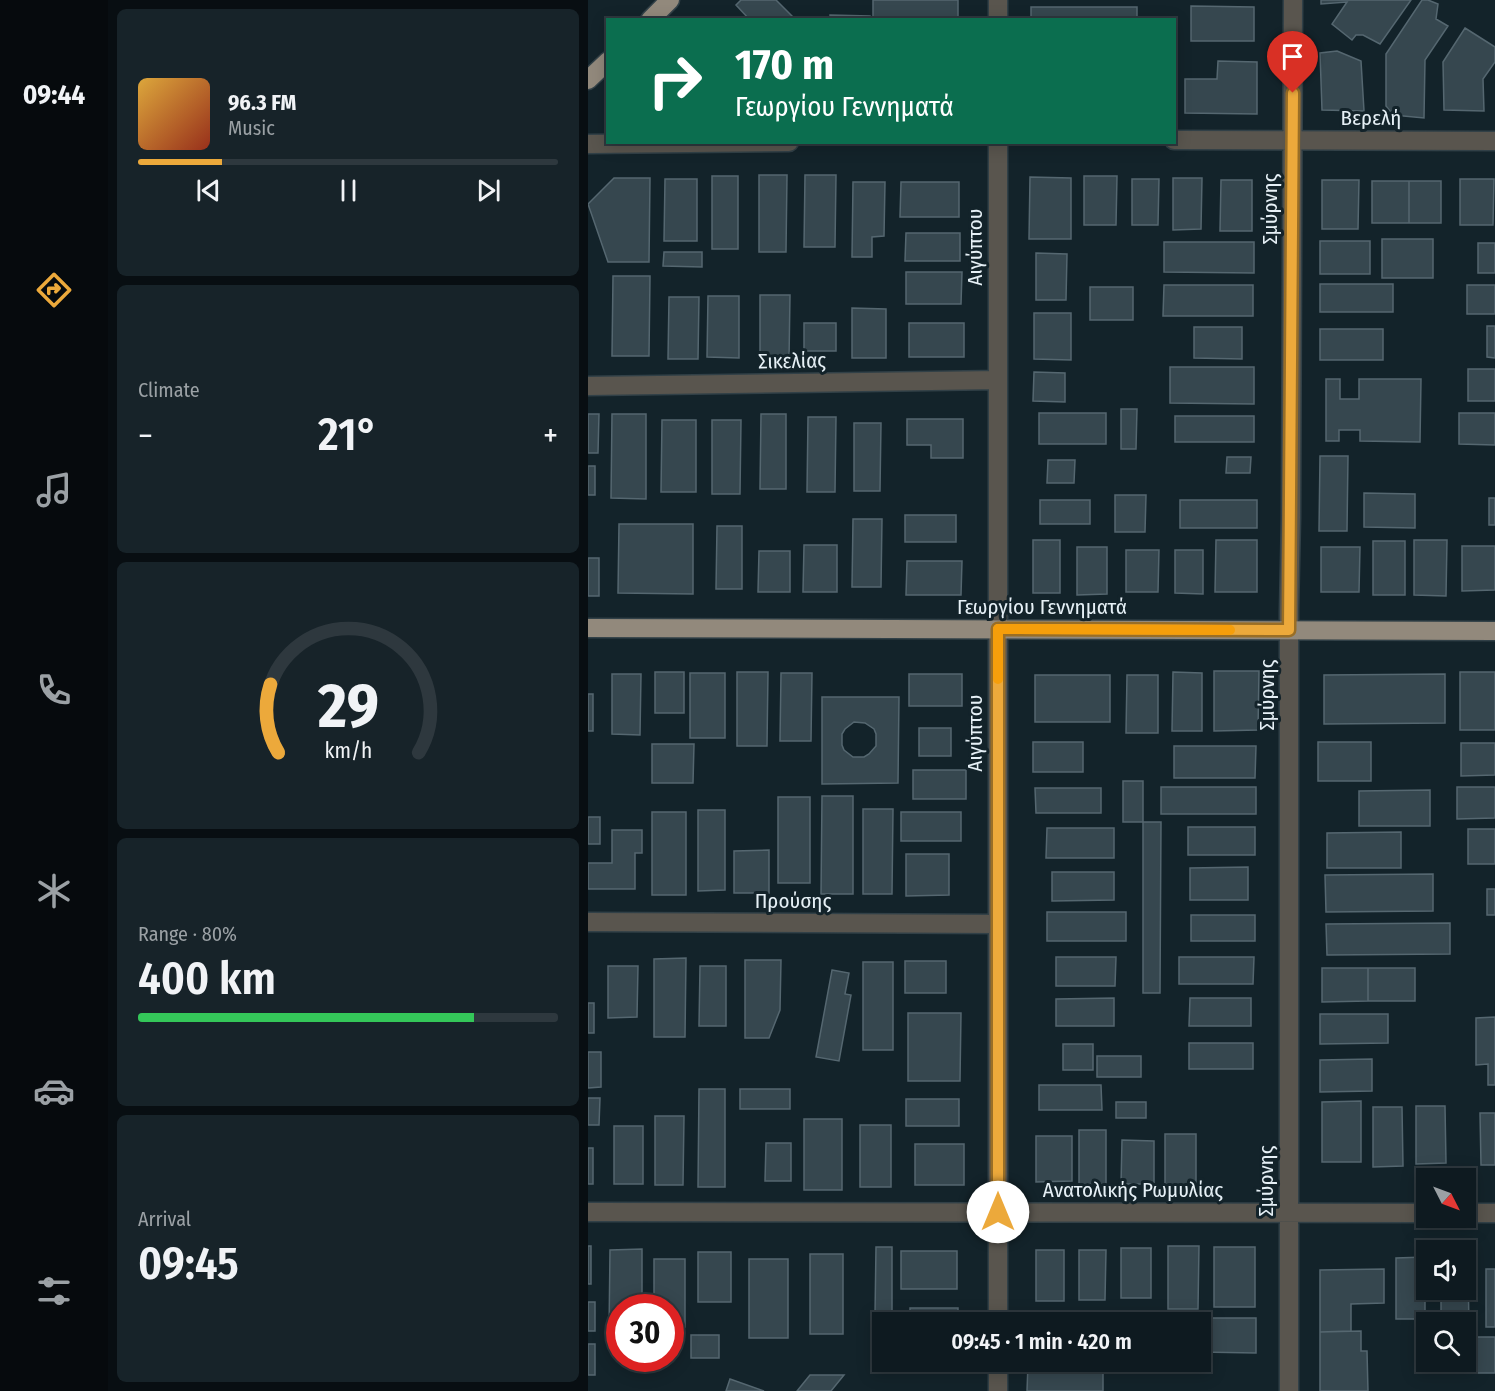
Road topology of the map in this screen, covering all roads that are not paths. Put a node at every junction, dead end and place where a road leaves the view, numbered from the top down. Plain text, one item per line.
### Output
1 (670, 0) edge
2 (998, 0) edge
3 (1293, 0) edge
4 (652, 18) edge
5 (998, 18) edge
6 (606, 63) edge
7 (588, 80) edge
8 (1176, 140) edge
9 (1292, 140) junction
10 (1495, 141) edge
11 (588, 144) edge
12 (606, 144) edge
13 (998, 144) edge
14 (998, 380) junction
15 (588, 387) edge
16 (588, 628) edge
17 (998, 629) junction
18 (1289, 630) junction
19 (1495, 631) edge
20 (588, 922) edge
21 (998, 924) junction
22 (588, 1212) edge
23 (998, 1212) junction
24 (1289, 1213) junction
25 (1416, 1213) edge
26 (1476, 1213) edge
27 (1495, 1213) edge
28 (998, 1312) edge
29 (998, 1372) edge
30 (998, 1391) edge
31 (1289, 1391) edge

1 - 4 main road
2 - 5 street
3 - 9 street, Σμύρνης
6 - 7 main road
8 - 9 street, Βερελή
9 - 10 street, Βερελή
9 - 18 street, Σμύρνης
11 - 12 street
13 - 14 street, Αιγύπτου
14 - 15 street, Σικελίας
14 - 17 street, Αιγύπτου
16 - 17 main road, Γεωργίου Γεννηματά
17 - 18 main road, Γεωργίου Γεννηματά
17 - 21 street, Αιγύπτου
18 - 19 main road, Γεωργίου Γεννηματά
18 - 24 street, Σμύρνης
20 - 21 street, Προύσης
21 - 23 street, Αιγύπτου
22 - 23 street, Ανατολικής Ρωμυλίας
23 - 24 street, Ανατολικής Ρωμυλίας
23 - 28 street, Αιγύπτου
24 - 25 street, Ανατολικής Ρωμυλίας
24 - 31 street, Σμύρνης
26 - 27 street
29 - 30 street

